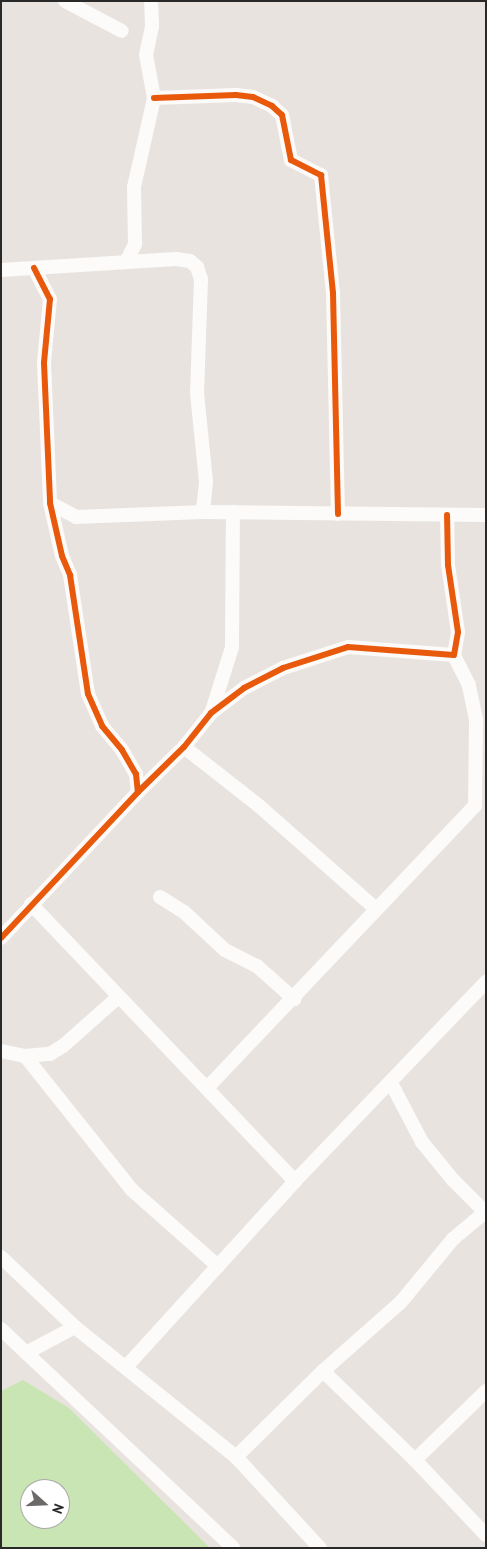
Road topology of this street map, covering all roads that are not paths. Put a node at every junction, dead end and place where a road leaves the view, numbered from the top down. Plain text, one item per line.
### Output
1 (65, 1) edge
2 (151, 1) edge
3 (122, 31) dead end
4 (154, 98) junction
5 (127, 260) junction
6 (34, 268) junction
7 (1, 270) edge
8 (50, 503) junction
9 (203, 512) junction
10 (233, 512) junction
11 (338, 514) junction
12 (447, 515) junction
13 (486, 515) edge
14 (454, 655) junction
15 (211, 713) junction
16 (184, 747) junction
17 (138, 792) junction
18 (480, 806) edge
19 (160, 897) dead end
20 (31, 904) junction
21 (376, 909) junction
22 (1, 938) edge
23 (486, 982) edge
24 (117, 998) junction
25 (294, 999) junction
26 (1, 1051) edge
27 (26, 1056) junction
28 (391, 1083) junction
29 (207, 1088) junction
30 (295, 1181) junction
31 (485, 1213) edge
32 (1, 1257) edge
33 (218, 1266) junction
34 (75, 1327) junction
35 (1, 1330) edge
36 (26, 1353) junction
37 (126, 1367) junction
38 (324, 1371) junction
39 (486, 1391) edge
40 (236, 1457) junction
41 (415, 1460) junction
42 (486, 1535) edge
43 (318, 1547) edge
44 (233, 1548) edge

1 - 3 street
2 - 4 street
4 - 5 street
4 - 11 street
5 - 6 street
5 - 9 street
6 - 7 street
6 - 8 street
8 - 9 street
8 - 17 street
9 - 10 street
10 - 11 street
10 - 15 street
11 - 12 street
12 - 13 street
12 - 14 street
14 - 15 street
14 - 18 street
15 - 16 street
16 - 17 street
16 - 21 street
17 - 20 street
18 - 21 street
19 - 25 street
20 - 22 street
20 - 24 street
21 - 25 street
23 - 28 street
24 - 27 street
24 - 29 street
25 - 29 street
26 - 27 street
27 - 33 street
28 - 30 street
28 - 31 street
29 - 30 street
30 - 33 street
31 - 38 street
32 - 34 street
33 - 37 street
34 - 36 street
34 - 37 street
35 - 36 street
36 - 44 street
37 - 40 street
38 - 40 street
38 - 41 street
39 - 41 street
40 - 43 street
41 - 42 street

